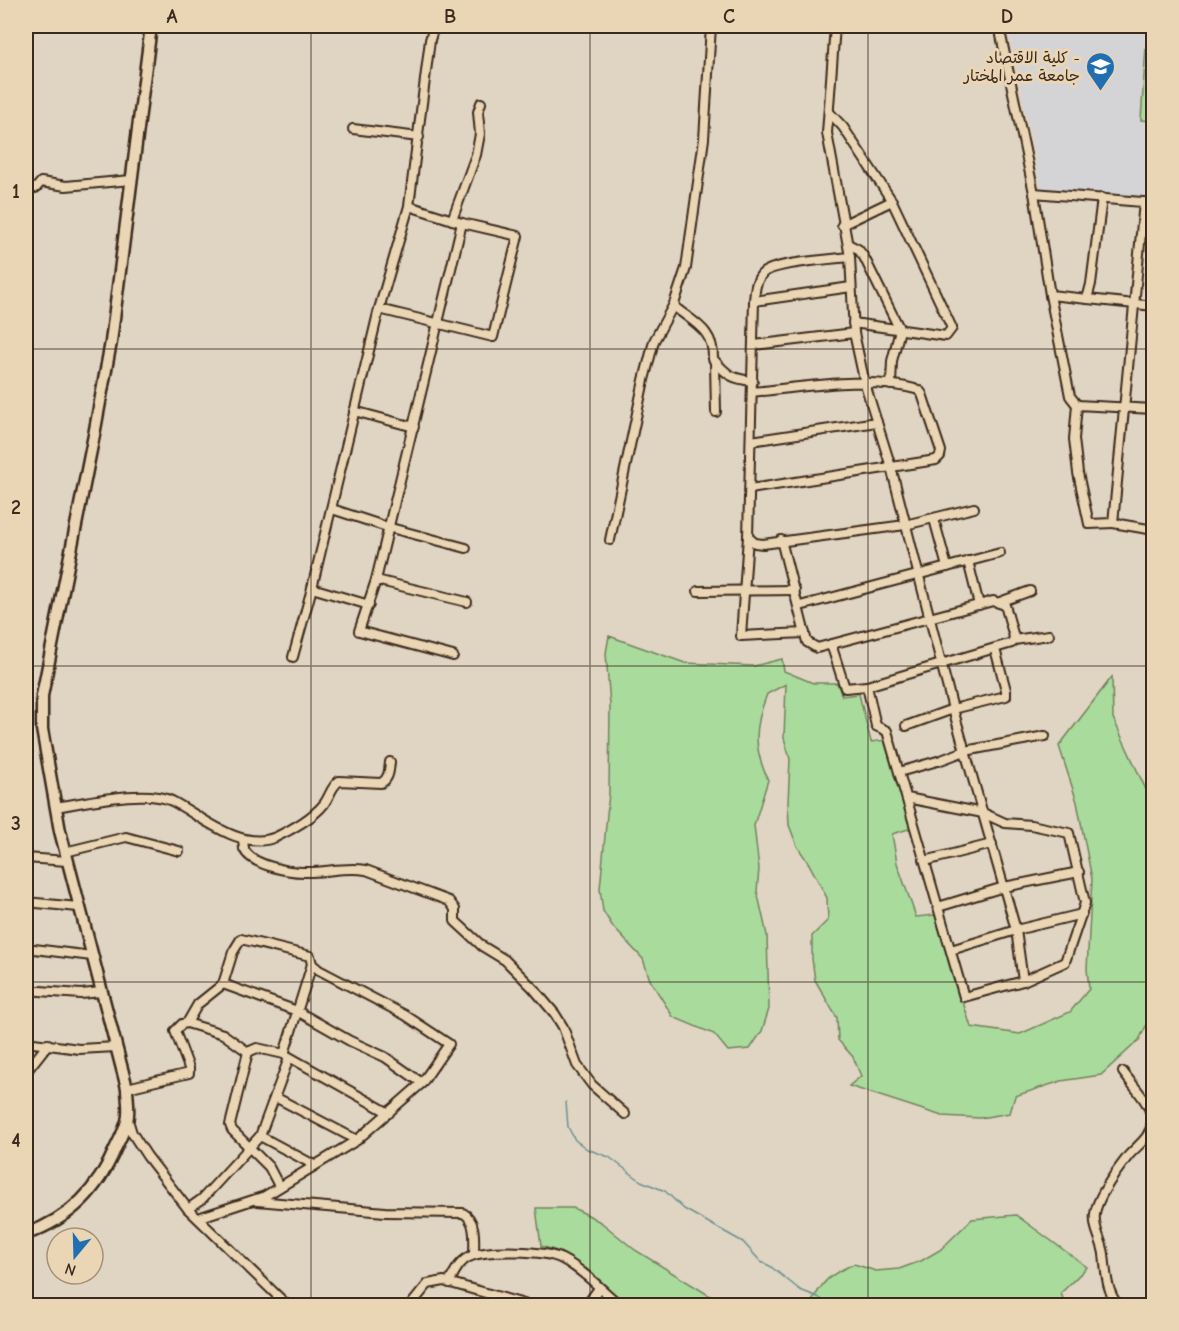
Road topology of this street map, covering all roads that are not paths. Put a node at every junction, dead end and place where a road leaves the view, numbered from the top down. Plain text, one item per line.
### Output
1 (151, 26) edge
2 (434, 26) edge
3 (711, 26) edge
4 (835, 26) edge
5 (999, 26) edge
6 (481, 103) dead end
7 (829, 112) junction
8 (353, 129) dead end
9 (419, 137) junction
10 (131, 180) junction
11 (26, 188) edge
12 (1034, 193) junction
13 (1102, 198) junction
14 (892, 201) junction
15 (1144, 202) junction
16 (1154, 203) edge
17 (409, 206) junction
18 (452, 220) junction
19 (462, 223) junction
20 (842, 225) junction
21 (848, 244) junction
22 (849, 257) junction
23 (851, 287) junction
24 (1050, 295) junction
25 (1087, 298) junction
26 (754, 301) junction
27 (674, 304) junction
28 (1134, 304) junction
29 (1154, 306) edge
30 (379, 309) junction
31 (853, 323) junction
32 (438, 325) junction
33 (900, 330) junction
34 (854, 333) junction
35 (754, 345) junction
36 (715, 362) junction
37 (753, 381) junction
38 (865, 384) junction
39 (891, 385) junction
40 (752, 392) junction
41 (1077, 405) junction
42 (1124, 408) junction
43 (1154, 409) edge
44 (354, 411) junction
45 (716, 412) dead end
46 (877, 422) junction
47 (414, 427) junction
48 (751, 441) junction
49 (891, 467) junction
50 (750, 489) junction
51 (974, 508) dead end
52 (332, 509) junction
53 (934, 519) junction
54 (1113, 524) junction
55 (905, 525) junction
56 (387, 527) junction
57 (1154, 530) edge
58 (748, 537) junction
59 (610, 540) dead end
60 (781, 540) junction
61 (466, 548) dead end
62 (1000, 553) dead end
63 (968, 561) junction
64 (947, 567) junction
65 (919, 574) junction
66 (376, 580) junction
67 (312, 588) junction
68 (745, 590) junction
69 (795, 590) junction
70 (698, 591) dead end
71 (1030, 591) dead end
72 (467, 602) dead end
73 (1000, 602) junction
74 (369, 605) junction
75 (979, 605) junction
76 (800, 606) junction
77 (929, 618) junction
78 (806, 633) junction
79 (1049, 635) dead end
80 (1014, 640) junction
81 (831, 644) junction
82 (995, 649) junction
83 (453, 656) dead end
84 (293, 657) dead end
85 (942, 663) junction
86 (867, 686) junction
87 (953, 709) junction
88 (906, 726) dead end
89 (1045, 736) dead end
90 (965, 751) junction
91 (390, 762) dead end
92 (899, 772) junction
93 (908, 798) junction
94 (55, 807) junction
95 (983, 813) junction
96 (243, 839) junction
97 (992, 844) junction
98 (179, 851) dead end
99 (66, 856) junction
100 (26, 858) edge
101 (925, 861) junction
102 (1079, 872) junction
103 (1004, 887) junction
104 (26, 902) edge
105 (78, 907) junction
106 (938, 907) junction
107 (1082, 914) junction
108 (1016, 930) junction
109 (26, 948) edge
110 (951, 950) junction
111 (92, 956) junction
112 (312, 964) junction
113 (1023, 981) junction
114 (223, 984) junction
115 (26, 990) edge
116 (101, 992) junction
117 (297, 1011) junction
118 (187, 1023) junction
119 (26, 1042) edge
120 (48, 1044) junction
121 (116, 1047) junction
122 (248, 1052) junction
123 (286, 1056) junction
124 (26, 1072) edge
125 (1123, 1072) dead end
126 (422, 1083) junction
127 (127, 1088) junction
128 (275, 1097) junction
129 (389, 1113) junction
130 (625, 1114) dead end
131 (128, 1120) junction
132 (260, 1136) junction
133 (357, 1140) junction
134 (251, 1147) junction
135 (314, 1165) junction
136 (279, 1186) junction
137 (254, 1201) junction
138 (188, 1209) junction
139 (198, 1218) junction
140 (26, 1234) edge
141 (474, 1256) junction
142 (449, 1282) junction
143 (599, 1288) junction
144 (288, 1305) edge
145 (410, 1305) edge
146 (531, 1305) edge
147 (586, 1305) edge
148 (621, 1305) edge
149 (1119, 1305) edge

1 - 10 street
2 - 9 street
3 - 27 street
4 - 7 street
5 - 12 street
6 - 18 street
7 - 14 street
7 - 20 street
8 - 9 street
9 - 17 street
10 - 11 street
10 - 94 street
12 - 13 street
12 - 24 street
13 - 15 street
13 - 25 street
14 - 20 street
14 - 33 street
15 - 16 street
15 - 28 street
17 - 18 street
17 - 30 street
18 - 19 street
19 - 32 street
19 - 32 street
20 - 21 street
21 - 22 street
21 - 33 street
22 - 23 street
22 - 26 street
23 - 26 street
23 - 31 street
24 - 25 street
24 - 41 street
25 - 28 street
26 - 35 street
27 - 36 street
27 - 59 street
28 - 29 street
28 - 42 street
30 - 32 street
30 - 44 street
31 - 33 street
31 - 34 street
32 - 47 street
33 - 39 street
34 - 35 street
34 - 38 street
35 - 37 street
36 - 37 street
36 - 45 street
37 - 40 street
38 - 39 street
38 - 40 street
38 - 46 street
39 - 49 street
40 - 48 street
41 - 42 street
41 - 54 street
42 - 43 street
42 - 54 street
44 - 47 street
44 - 52 street
46 - 48 street
46 - 49 street
47 - 56 street
48 - 50 street
49 - 50 street
49 - 55 street
50 - 58 street
51 - 53 street
52 - 56 street
52 - 67 street
53 - 55 street
53 - 64 street
54 - 57 street
55 - 60 street
55 - 65 street
56 - 61 street
56 - 66 street
58 - 60 street
58 - 68 street
60 - 69 street
62 - 63 street
63 - 64 street
63 - 75 street
64 - 65 street
65 - 76 street
65 - 77 street
66 - 72 street
66 - 74 street
67 - 74 street
67 - 84 street
68 - 69 street
68 - 70 street
68 - 78 street
69 - 76 street
71 - 73 street
73 - 75 street
73 - 80 street
74 - 83 street
75 - 77 street
76 - 78 street
77 - 81 street
77 - 85 street
78 - 81 street
79 - 80 street
80 - 82 street
81 - 86 street
82 - 85 street
82 - 87 street
85 - 86 street
85 - 87 street
86 - 92 street
87 - 88 street
87 - 90 street
89 - 90 street
90 - 92 street
90 - 95 street
91 - 96 street
92 - 93 street
93 - 95 street
93 - 101 street
94 - 96 street
94 - 99 street
95 - 97 street
95 - 102 street
96 - 130 street
97 - 101 street
97 - 103 street
98 - 99 street
99 - 100 street
99 - 105 street
101 - 106 street
102 - 103 street
102 - 107 street
103 - 106 street
103 - 108 street
104 - 105 street
105 - 111 street
106 - 110 street
107 - 108 street
107 - 113 street
108 - 110 street
108 - 113 street
109 - 111 street
110 - 113 street
111 - 116 street
112 - 114 street
112 - 117 street
112 - 126 street
114 - 117 street
114 - 118 street
115 - 116 street
116 - 121 street
117 - 123 street
117 - 126 street
118 - 122 street
118 - 127 street
119 - 120 street
120 - 121 street
120 - 124 street
121 - 127 street
122 - 123 street
122 - 134 street
123 - 128 street
123 - 129 street
125 - 149 street
126 - 129 street
127 - 131 street
128 - 132 street
128 - 133 street
129 - 133 street
131 - 138 street
131 - 140 street
132 - 134 street
132 - 135 street
133 - 135 street
134 - 136 street
134 - 138 street
135 - 136 street
136 - 137 street
137 - 139 street
137 - 141 street
138 - 139 street
139 - 144 street
141 - 142 street
141 - 143 street
142 - 145 street
142 - 146 street
143 - 147 street
143 - 148 street

